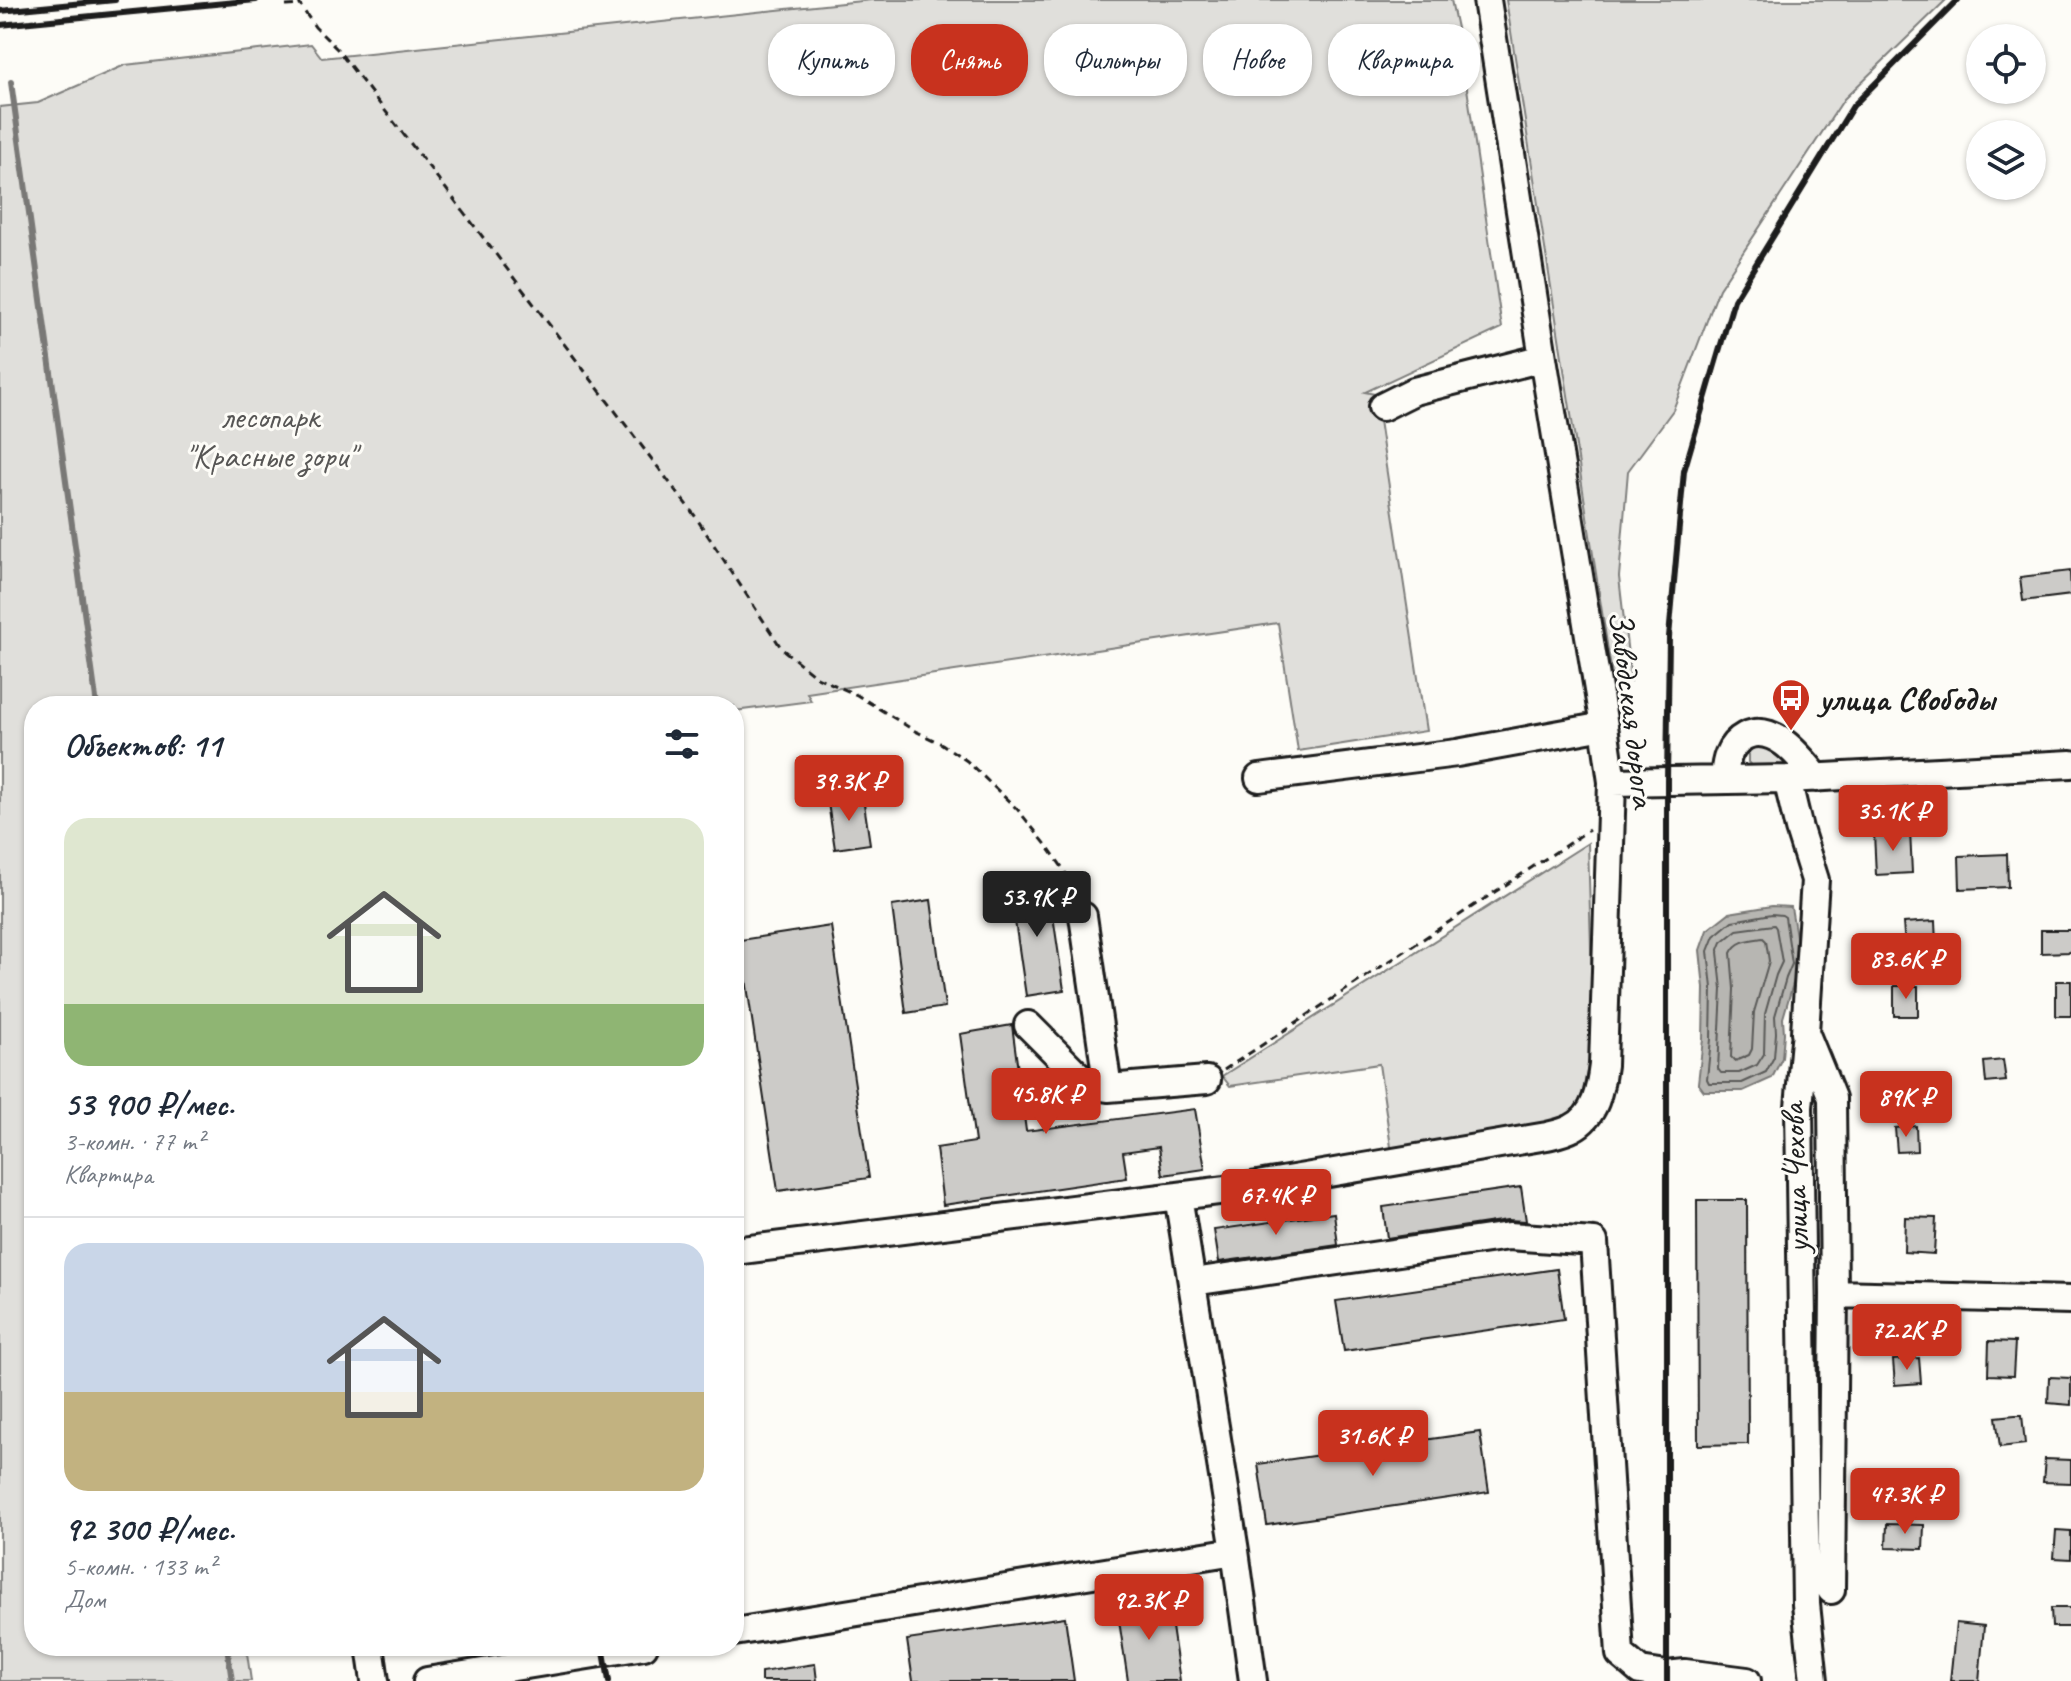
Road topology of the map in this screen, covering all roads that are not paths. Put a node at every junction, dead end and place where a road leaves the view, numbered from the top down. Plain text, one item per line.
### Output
1 (1487, 0) edge
2 (1543, 358) junction
3 (1382, 407) dead end
4 (1604, 726) junction
5 (2071, 764) edge
6 (1259, 778) dead end
7 (1817, 778) junction
8 (1787, 779) junction
9 (1724, 780) junction
10 (1612, 782) junction
11 (1083, 916) road end
12 (1028, 1025) dead end
13 (1805, 1032) junction
14 (1207, 1080) road end
15 (1108, 1088) junction
16 (1178, 1196) junction
17 (744, 1250) edge
18 (1193, 1282) junction
19 (1834, 1294) junction
20 (2071, 1300) edge
21 (1235, 1551) junction
22 (1831, 1590) dead end
23 (744, 1630) edge
24 (371, 1656) edge
25 (582, 1656) edge
26 (375, 1681) edge
27 (427, 1681) edge
28 (1253, 1681) edge
29 (1747, 1681) edge
30 (1814, 1681) edge

1 - 2 street, Заводская дорога
2 - 3 street
2 - 4 street, Заводская дорога
4 - 6 street
4 - 10 street, Заводская дорога
5 - 7 street
7 - 8 street
7 - 9 street
8 - 9 street
8 - 13 street, улица Чехова
9 - 10 street
10 - 16 street, Заводская дорога
11 - 15 street
12 - 15 street
13 - 19 street, улица Чехова
13 - 30 street
14 - 15 street
16 - 17 street, Заводская дорога
16 - 18 street
18 - 21 street
18 - 29 street
19 - 20 street
19 - 22 street, улица Чехова
21 - 23 street
21 - 28 street
24 - 26 street
25 - 27 street

